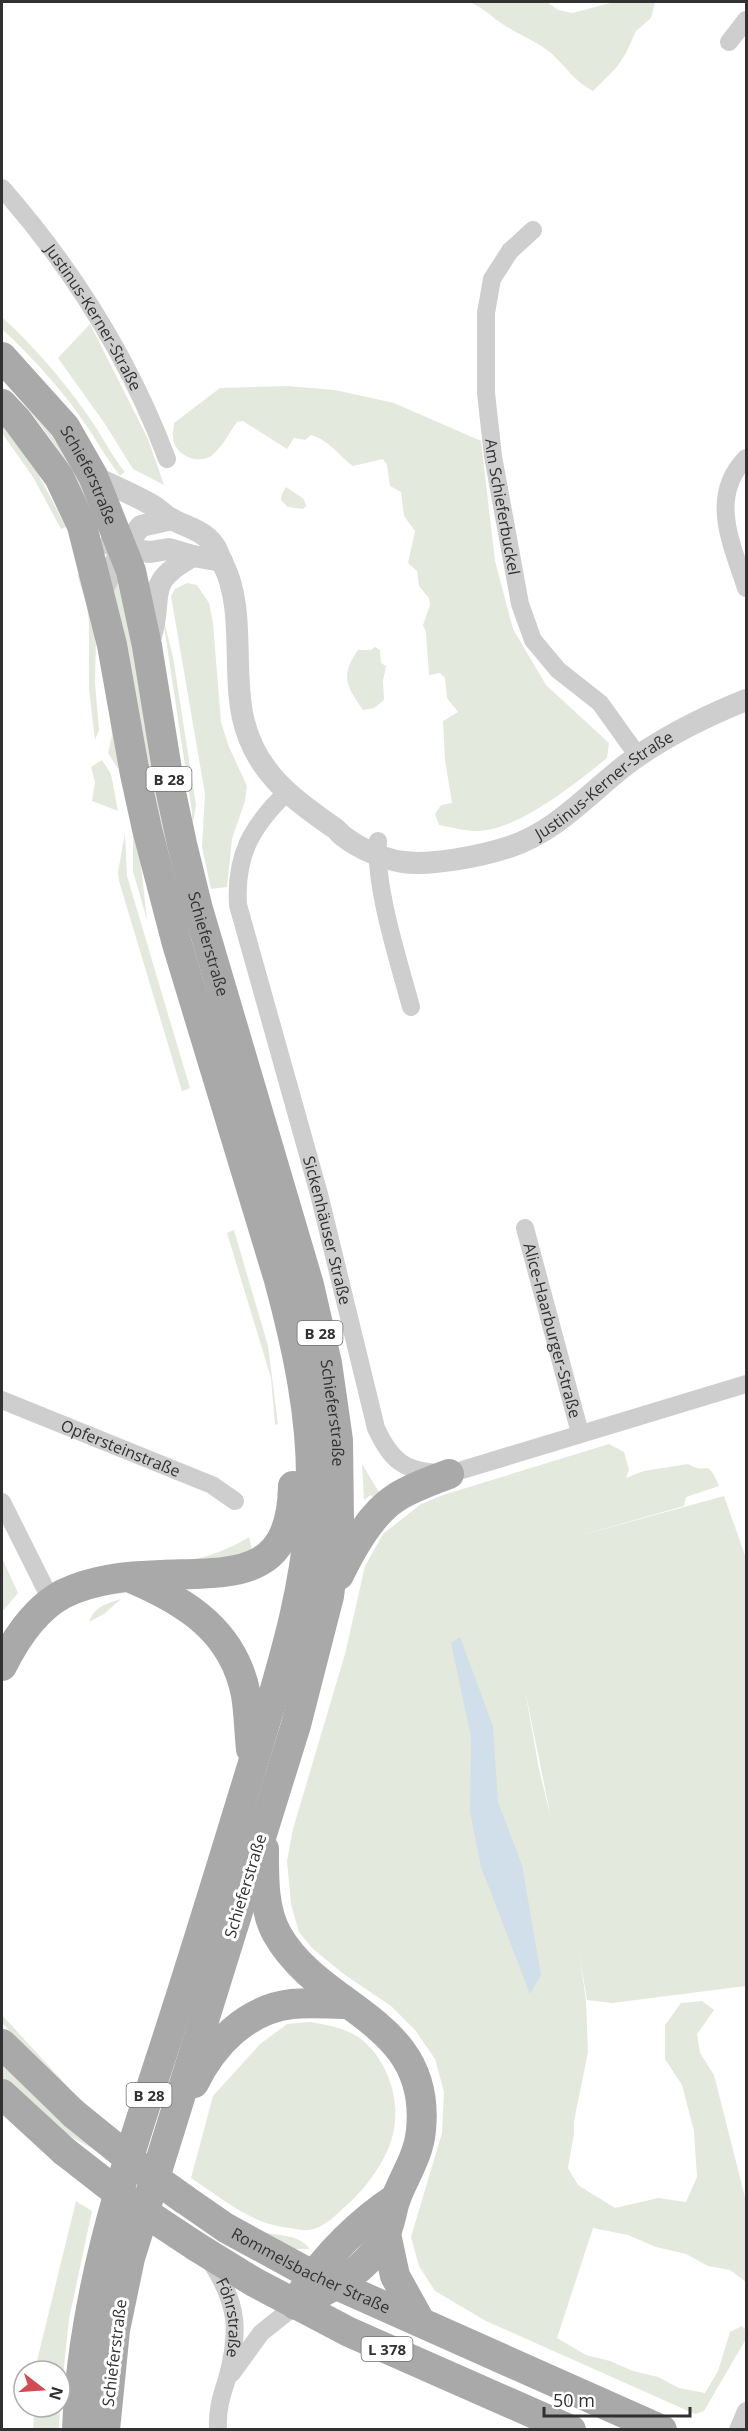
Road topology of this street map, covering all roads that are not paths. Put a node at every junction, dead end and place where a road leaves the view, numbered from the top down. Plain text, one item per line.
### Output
1 (747, 20) edge
2 (729, 42) dead end
3 (2, 188) edge
4 (533, 230) dead end
5 (2, 357) edge
6 (2, 404) edge
7 (747, 458) edge
8 (166, 459) dead end
9 (93, 476) junction
10 (172, 519) junction
11 (82, 526) junction
12 (122, 549) junction
13 (193, 556) junction
14 (222, 561) junction
15 (747, 588) edge
16 (100, 595) junction
17 (147, 646) junction
18 (747, 700) edge
19 (638, 756) junction
20 (286, 793) junction
21 (378, 848) junction
22 (411, 1007) dead end
23 (525, 1228) dead end
24 (292, 1328) junction
25 (747, 1384) edge
26 (2, 1400) edge
27 (580, 1433) junction
28 (449, 1474) junction
29 (235, 1501) dead end
30 (2, 1502) edge
31 (130, 1578) junction
32 (329, 1596) junction
33 (52, 1602) junction
34 (2, 1666) edge
35 (252, 1766) junction
36 (264, 1825) junction
37 (348, 2004) junction
38 (2, 2044) edge
39 (2, 2094) edge
40 (164, 2148) junction
41 (396, 2198) junction
42 (386, 2234) junction
43 (203, 2251) junction
44 (325, 2280) junction
45 (296, 2305) junction
46 (420, 2321) junction
47 (225, 2383) junction
48 (747, 2411) edge
49 (77, 2430) edge
50 (105, 2430) edge
51 (218, 2430) edge
52 (571, 2430) edge
53 (662, 2430) edge
54 (738, 2430) edge

1 - 2 street
3 - 8 street, Justinus-Kerner-Straße
4 - 19 street, Am Schieferbuckel
5 - 9 main road, Schieferstraße / B 28
6 - 11 main road, Schieferstraße / B 28
7 - 15 street
9 - 10 street, Justinus-Kerner-Straße
9 - 12 main road, Schieferstraße / B 28
10 - 12 street
10 - 14 street, Justinus-Kerner-Straße
11 - 12 street
11 - 16 main road, Schieferstraße / B 28
12 - 13 street
12 - 16 street
12 - 17 main road, Schieferstraße / B 28
13 - 14 street
13 - 17 street
14 - 20 street, Justinus-Kerner-Straße
16 - 24 main road, Schieferstraße / B 28
17 - 32 main road, Schieferstraße / B 28
18 - 19 street, Justinus-Kerner-Straße
19 - 21 street, Justinus-Kerner-Straße
20 - 21 street, Justinus-Kerner-Straße
20 - 28 street, Sickenhäuser Straße
21 - 22 street
23 - 27 street, Alice-Haarburger-Straße
24 - 31 main road
24 - 35 main road, Schieferstraße / B 28
25 - 27 street, Sickenhäuser Straße
26 - 29 street, Opfersteinstraße
27 - 28 street, Sickenhäuser Straße
28 - 32 main road
30 - 33 street
31 - 33 main road
31 - 35 main road
32 - 36 main road, Schieferstraße / B 28
33 - 34 main road
35 - 49 main road, Schieferstraße / B 28
36 - 37 main road
36 - 40 main road, Schieferstraße / B 28
37 - 40 main road
37 - 41 main road
38 - 44 main road, Rommelsbacher Straße / L 378, bridge
39 - 43 main road, Rommelsbacher Straße / L 378, bridge
40 - 50 main road, Schieferstraße / B 28
41 - 42 main road
41 - 44 main road
42 - 44 main road
42 - 46 main road
43 - 45 main road, Rommelsbacher Straße / L 378
43 - 47 street, Föhrstraße
44 - 45 main road
44 - 46 main road, Rommelsbacher Straße / L 378
45 - 47 street, Föhrstraße
45 - 52 main road, Rommelsbacher Straße / L 378
46 - 53 main road, Rommelsbacher Straße / L 378
47 - 51 street, Föhrstraße
48 - 54 street

